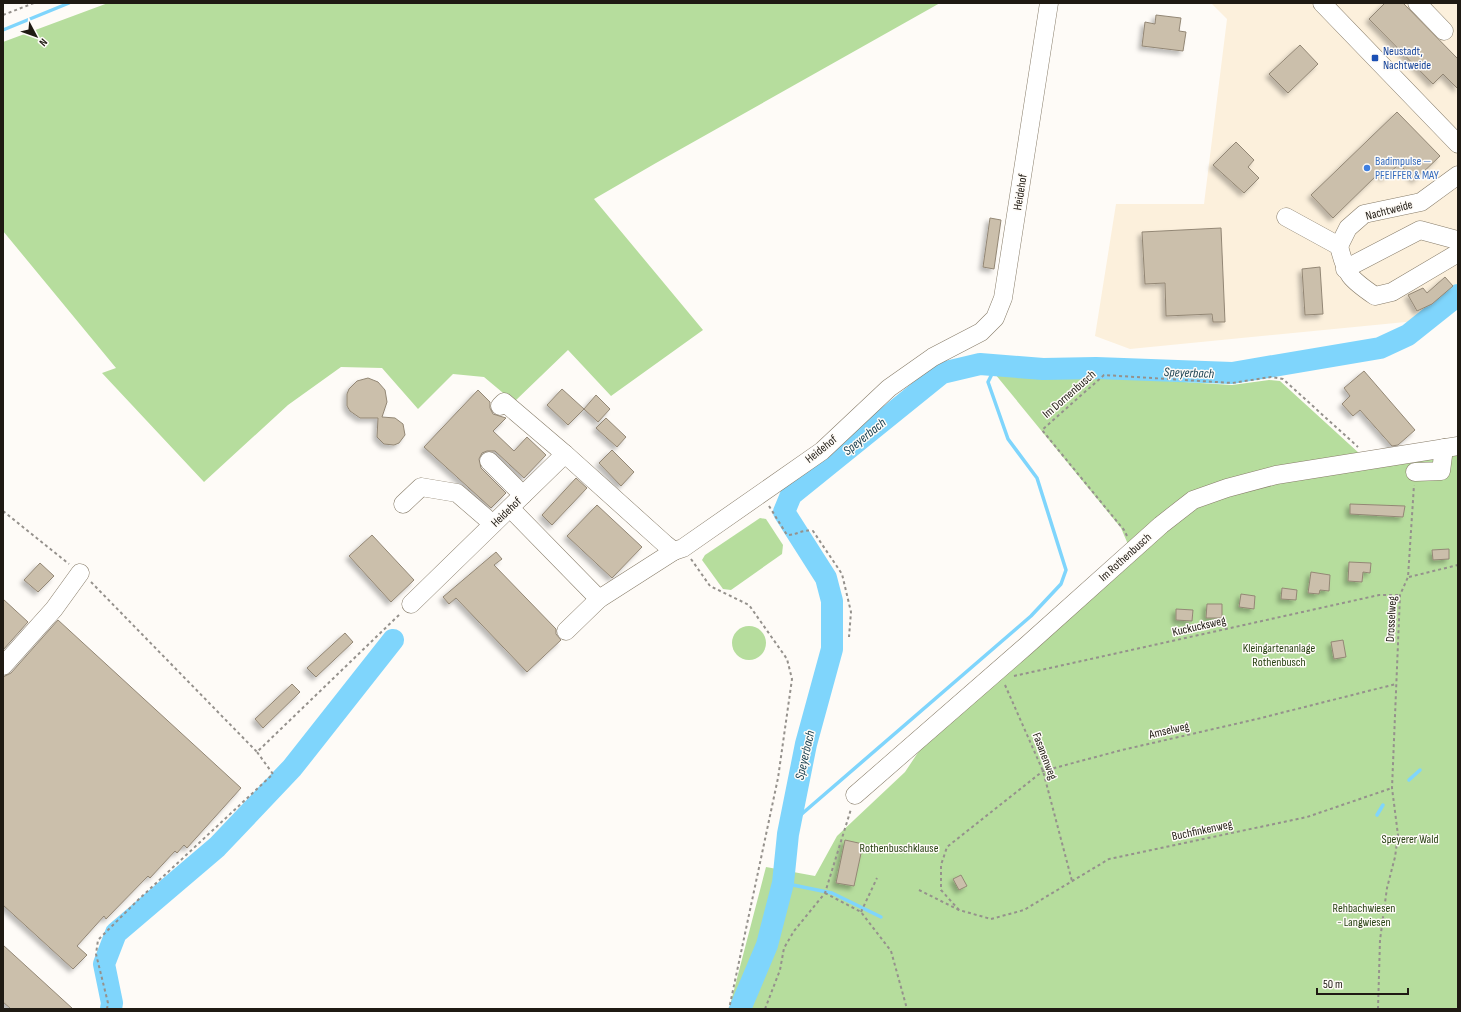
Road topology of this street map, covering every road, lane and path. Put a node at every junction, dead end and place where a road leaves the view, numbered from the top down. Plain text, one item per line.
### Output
1 (34, 3) edge
2 (1049, 3) edge
3 (1417, 3) edge
4 (1330, 6) edge
5 (3, 15) edge
6 (1444, 31) dead end
7 (1458, 144) edge
8 (1458, 175) edge
9 (1286, 217) dead end
10 (1339, 246) junction
11 (1456, 248) edge
12 (1345, 269) junction
13 (1370, 293) junction
14 (500, 406) dead end
15 (1451, 447) edge
16 (565, 454) junction
17 (1372, 460) junction
18 (489, 461) dead end
19 (1415, 472) joint
20 (761, 493) junction
21 (524, 495) junction
22 (403, 504) dead end
23 (510, 508) junction
24 (3, 511) edge
25 (493, 524) junction
26 (679, 549) junction
27 (1134, 550) junction
28 (1458, 565) edge
29 (80, 573) junction
30 (1408, 577) junction
31 (1400, 595) junction
32 (599, 599) junction
33 (411, 604) joint
34 (566, 631) dead end
35 (849, 637) dead end
36 (3, 666) edge
37 (1010, 677) dead end
38 (1002, 679) dead end
39 (1396, 684) junction
40 (257, 752) junction
41 (1043, 771) junction
42 (1392, 788) junction
43 (855, 795) joint
44 (877, 878) dead end
45 (1072, 882) junction
46 (919, 890) dead end
47 (825, 893) junction
48 (959, 910) junction
49 (862, 911) junction
50 (107, 1009) edge
51 (729, 1009) edge
52 (765, 1009) edge
53 (906, 1009) edge
54 (1378, 1009) edge

1 - 5 path
2 - 20 street, Heidehof
3 - 6 street
4 - 7 street
8 - 10 street, Nachtweide
9 - 10 street
10 - 12 street
11 - 12 street
11 - 13 street
11 - 13 street
12 - 13 street
14 - 16 street
15 - 17 street, Im Rothenbusch
15 - 19 street
16 - 21 street, Heidehof
16 - 26 street
17 - 27 street, Im Rothenbusch
17 - 27 path, Im Dornenbusch
18 - 21 street
19 - 30 path, Drosselweg
20 - 26 street, Heidehof
20 - 35 path
21 - 23 street, Heidehof
22 - 25 street
23 - 25 street, Heidehof
23 - 32 street
24 - 29 path
25 - 33 street, Heidehof
26 - 32 street, Heidehof
26 - 51 path
27 - 43 street, Im Rothenbusch
28 - 30 path
29 - 36 street
29 - 40 path
30 - 31 path, Drosselweg
31 - 37 path, Kuckucksweg
31 - 39 path, Drosselweg
32 - 34 street, Heidehof
33 - 40 path
38 - 41 path, Fasanenweg
39 - 41 path, Amselweg
39 - 42 path, Drosselweg
40 - 50 path
41 - 45 path, Fasanenweg
41 - 48 path, Amselweg
42 - 45 path, Buchfinkenweg
42 - 54 path, Drosselweg
43 - 47 path
44 - 49 path
45 - 48 path, Buchfinkenweg
46 - 48 path, Buchfinkenweg
47 - 49 path
47 - 52 path
49 - 53 path

